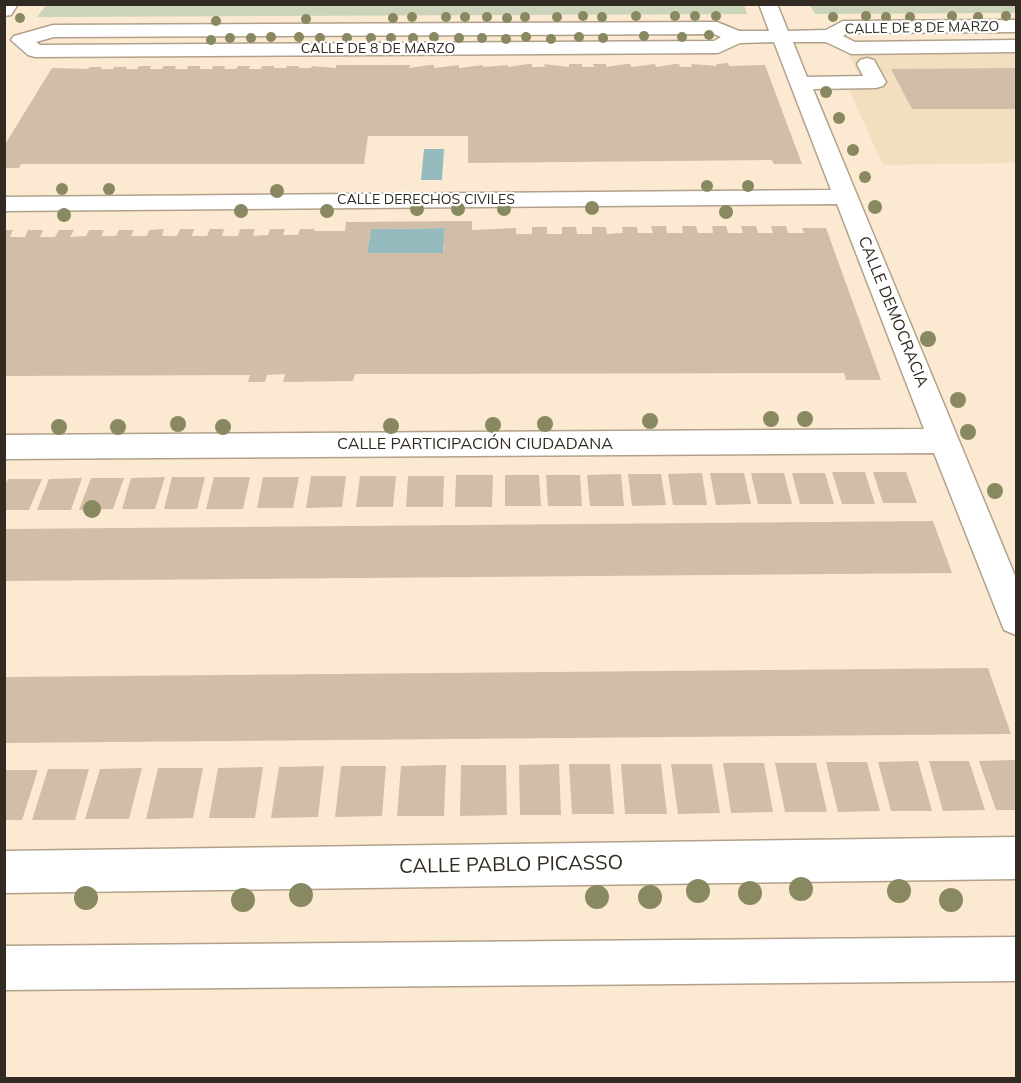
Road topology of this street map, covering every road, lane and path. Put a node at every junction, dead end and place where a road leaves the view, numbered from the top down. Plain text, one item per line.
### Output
1 (9, 4) edge
2 (768, 4) edge
3 (4, 11) edge
4 (1017, 26) edge
5 (830, 36) junction
6 (782, 37) junction
7 (13, 40) edge
8 (1017, 46) edge
9 (867, 64) dead end
10 (801, 83) junction
11 (847, 197) junction
12 (4, 204) edge
13 (945, 441) junction
14 (4, 447) edge
15 (1017, 619) edge
16 (1017, 858) edge
17 (4, 872) edge
18 (1017, 959) edge
19 (4, 968) edge

1 - 3 street
2 - 6 street, CALLE DEMOCRACIA
4 - 5 street, CALLE DE 8 DE MARZO
5 - 6 street, CALLE DE 8 DE MARZO
5 - 8 street, CALLE DE 8 DE MARZO
6 - 7 street, CALLE DE 8 DE MARZO
6 - 10 street, CALLE DEMOCRACIA
9 - 10 street
10 - 11 street, CALLE DEMOCRACIA
11 - 12 street, CALLE DERECHOS CIVILES
11 - 13 street, CALLE DEMOCRACIA
13 - 14 street, CALLE PARTICIPACIÓN CIUDADANA
13 - 15 street, CALLE DEMOCRACIA
16 - 17 street, CALLE PABLO PICASSO
18 - 19 street

